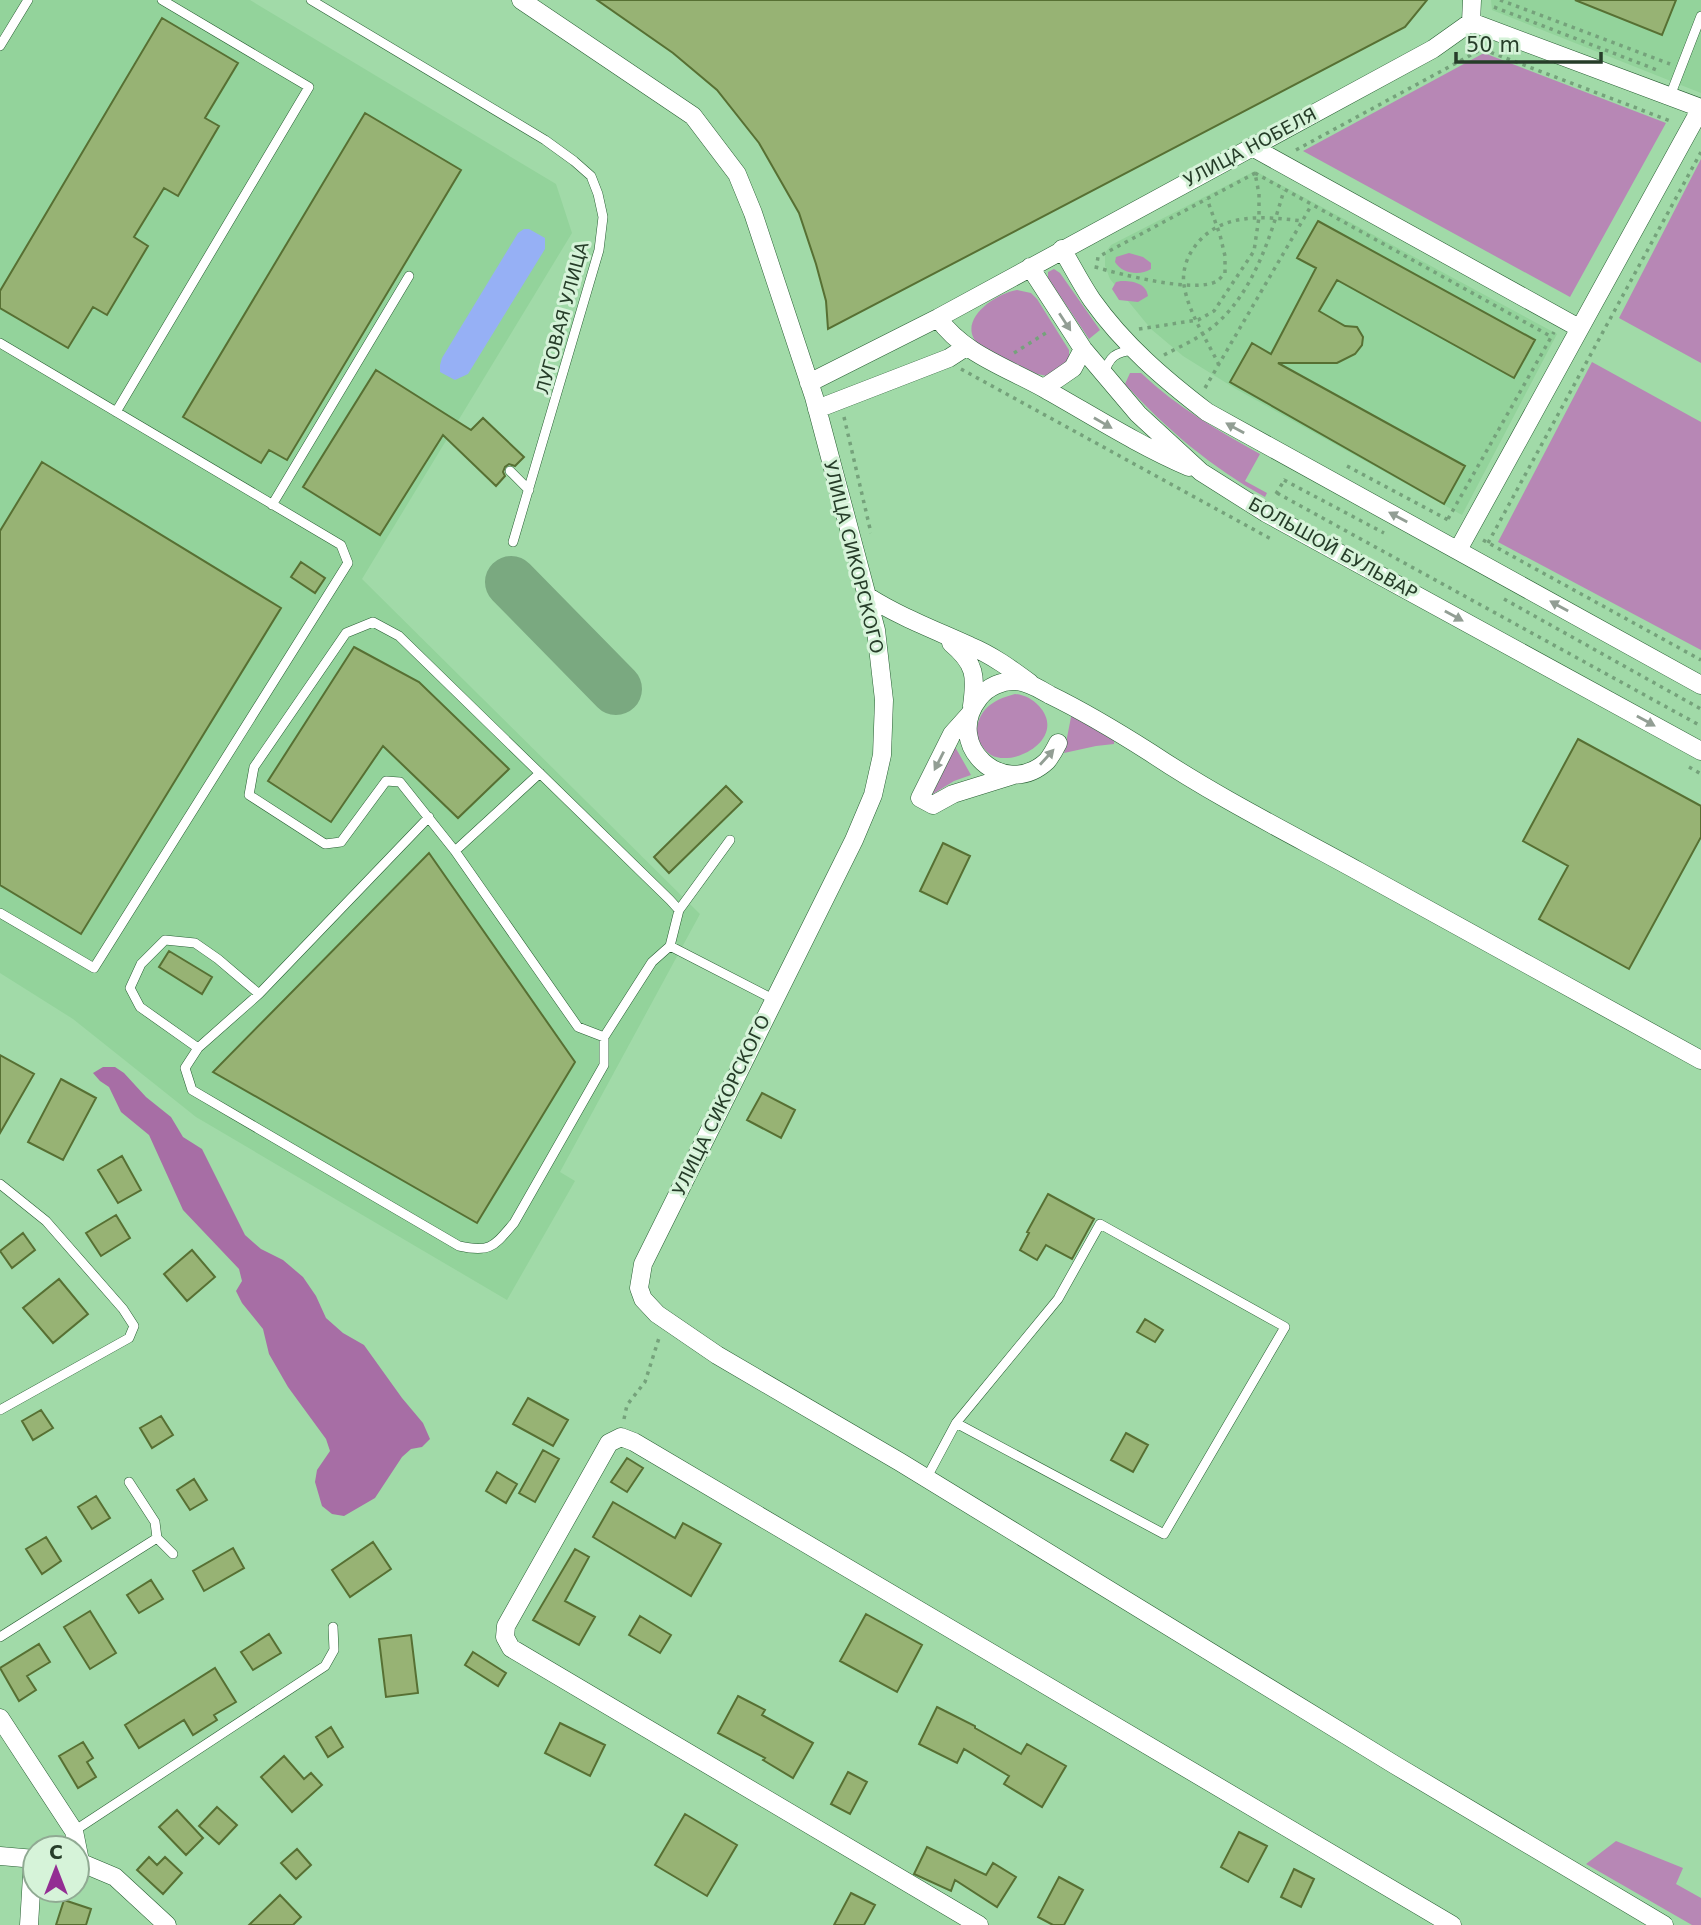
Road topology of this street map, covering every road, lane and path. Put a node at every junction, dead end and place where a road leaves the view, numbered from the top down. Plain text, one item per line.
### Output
1 (28, 0) edge
2 (162, 0) edge
3 (311, 0) edge
4 (521, 0) edge
5 (1472, 0) edge
6 (1500, 0) edge
7 (1494, 7) dead end
8 (1701, 16) edge
9 (1471, 22) junction
10 (0, 46) edge
11 (1679, 73) junction
12 (1670, 96) junction
13 (1701, 108) edge
14 (1691, 128) junction
15 (1252, 147) junction
16 (1701, 152) edge
17 (1277, 160) junction
18 (1255, 173) junction
19 (1284, 190) junction
20 (1207, 198) junction
21 (1311, 206) junction
22 (1259, 216) junction
23 (1276, 218) junction
24 (1302, 221) junction
25 (1217, 227) junction
26 (1062, 249) junction
27 (1030, 267) junction
28 (1095, 267) junction
29 (1226, 267) junction
30 (1238, 274) junction
31 (409, 276) dead end
32 (1100, 276) dead end
33 (1216, 282) junction
34 (1184, 285) junction
35 (1226, 292) junction
36 (938, 318) junction
37 (1198, 320) junction
38 (1065, 321) junction
39 (1579, 328) junction
40 (1203, 334) junction
41 (1552, 337) dead end
42 (0, 343) edge
43 (1139, 343) junction
44 (966, 347) junction
45 (1083, 349) junction
46 (1162, 356) dead end
47 (949, 358) junction
48 (1219, 365) junction
49 (1002, 366) junction
50 (1104, 374) junction
51 (1195, 381) dead end
52 (809, 383) junction
53 (989, 384) junction
54 (1044, 388) junction
55 (1205, 388) junction
56 (1214, 393) dead end
57 (840, 401) junction
58 (817, 409) junction
59 (116, 412) junction
60 (1295, 462) junction
61 (1341, 463) dead end
62 (510, 471) dead end
63 (1201, 472) junction
64 (1284, 480) junction
65 (529, 490) junction
66 (1277, 493) junction
67 (272, 505) junction
68 (1266, 513) junction
69 (1256, 531) junction
70 (1468, 532) junction
71 (1389, 536) dead end
72 (513, 542) dead end
73 (1278, 543) dead end
74 (1488, 543) junction
75 (874, 544) dead end
76 (1458, 550) junction
77 (1496, 595) dead end
78 (867, 596) junction
79 (940, 634) junction
80 (1701, 660) edge
81 (1033, 685) junction
82 (1701, 685) edge
83 (1701, 709) edge
84 (971, 711) junction
85 (1701, 726) edge
86 (1058, 743) dead end
87 (1701, 751) edge
88 (1689, 767) dead end
89 (540, 773) junction
90 (1701, 774) edge
91 (1017, 775) junction
92 (429, 817) junction
93 (730, 839) dead end
94 (455, 851) junction
95 (680, 910) junction
96 (0, 913) edge
97 (670, 946) junction
98 (258, 994) junction
99 (773, 999) junction
100 (604, 1037) junction
101 (198, 1048) junction
102 (1701, 1060) edge
103 (0, 1184) edge
104 (664, 1319) junction
105 (0, 1410) edge
106 (956, 1423) junction
107 (621, 1437) junction
108 (926, 1479) junction
109 (129, 1482) dead end
110 (158, 1538) junction
111 (173, 1554) dead end
112 (333, 1627) dead end
113 (0, 1637) edge
114 (0, 1718) edge
115 (74, 1831) junction
116 (74, 1834) edge
117 (0, 1856) edge
118 (21, 1858) edge
119 (91, 1866) edge
120 (31, 1904) edge
121 (29, 1925) edge
122 (167, 1925) edge
123 (979, 1925) edge
124 (1452, 1925) edge
125 (1664, 1925) edge

1 - 10 lane
2 - 59 lane
3 - 65 lane, ЛУГОВАЯ УЛИЦА
4 - 52 street, УЛИЦА СИКОРСКОГО
5 - 9 street
6 - 11 path
7 - 11 path
8 - 11 lane
9 - 12 street
9 - 15 street, УЛИЦА НОБЕЛЯ
11 - 12 lane
12 - 13 street
13 - 14 street
14 - 17 path
14 - 39 street
15 - 17 street
15 - 26 street, УЛИЦА НОБЕЛЯ
16 - 74 path
17 - 18 path
17 - 39 street
18 - 19 path
18 - 20 path
18 - 22 path
19 - 21 path
19 - 23 path
20 - 25 path
20 - 28 path
21 - 24 path
21 - 41 path
22 - 23 path
22 - 25 path
22 - 30 path
23 - 24 path
23 - 40 path
24 - 48 path
25 - 29 path
25 - 34 path
26 - 27 street, УЛИЦА НОБЕЛЯ
26 - 43 street
27 - 36 street, УЛИЦА НОБЕЛЯ
27 - 38 street, БОЛЬШОЙ БУЛЬВАР
28 - 32 path
28 - 34 path
29 - 30 path
29 - 33 path
30 - 35 path
31 - 67 lane
33 - 34 path
33 - 35 path
34 - 37 path
35 - 37 path
36 - 44 street
36 - 52 street, УЛИЦА НОБЕЛЯ
37 - 40 path
37 - 43 path
38 -> 45 street, БОЛЬШОЙ БУЛЬВАР
38 - 49 path
39 - 70 street
40 - 46 path
40 - 48 path
42 - 59 lane
43 - 50 lane
60 -> 43 street
44 - 47 street
44 - 49 street
45 - 50 street, БОЛЬШОЙ БУЛЬВАР
45 - 54 street
47 - 53 path
47 - 57 street
48 - 55 path
49 - 53 path
49 - 54 street
50 - 63 street, БОЛЬШОЙ БУЛЬВАР
51 - 55 path
52 - 58 street, УЛИЦА СИКОРСКОГО
53 - 69 path
54 -> 63 street
55 - 56 path
57 - 58 street
57 - 75 path
58 - 78 street, УЛИЦА СИКОРСКОГО
59 - 67 lane
60 - 64 path
76 -> 60 street
61 - 70 path
62 - 65 lane
63 - 68 street, БОЛЬШОЙ БУЛЬВАР
64 - 66 path
64 - 71 path
65 - 72 lane, ЛУГОВАЯ УЛИЦА
66 - 68 path
66 - 85 path
67 - 96 lane
68 - 69 path
68 -> 87 street, БОЛЬШОЙ БУЛЬВАР
69 - 73 path
70 - 74 path
70 - 76 street
74 - 80 path
82 -> 76 street
77 - 83 path
78 - 79 street
78 - 99 street, УЛИЦА СИКОРСКОГО
79 - 81 street
79 - 84 street
81 - 84 street
81 - 102 street
84 - 91 street
84 -> 91 street
91 -> 86 street
88 - 90 path
89 - 92 lane
89 - 94 lane
89 - 95 lane
92 - 94 lane
92 - 98 lane
93 - 95 lane
94 - 100 lane
95 - 97 lane
97 - 99 lane
97 - 100 lane
98 - 101 lane
98 - 101 lane
99 - 104 street, УЛИЦА СИКОРСКОГО
100 - 101 lane
103 - 105 lane
104 - 107 path
104 - 108 street
106 - 106 lane
106 - 108 lane
107 - 123 street
107 - 124 street
108 - 125 street
109 - 110 lane
110 - 111 lane
110 - 113 lane
112 - 115 lane
114 - 115 street
115 - 116 street
117 - 118 street
119 - 122 street
120 - 121 street

